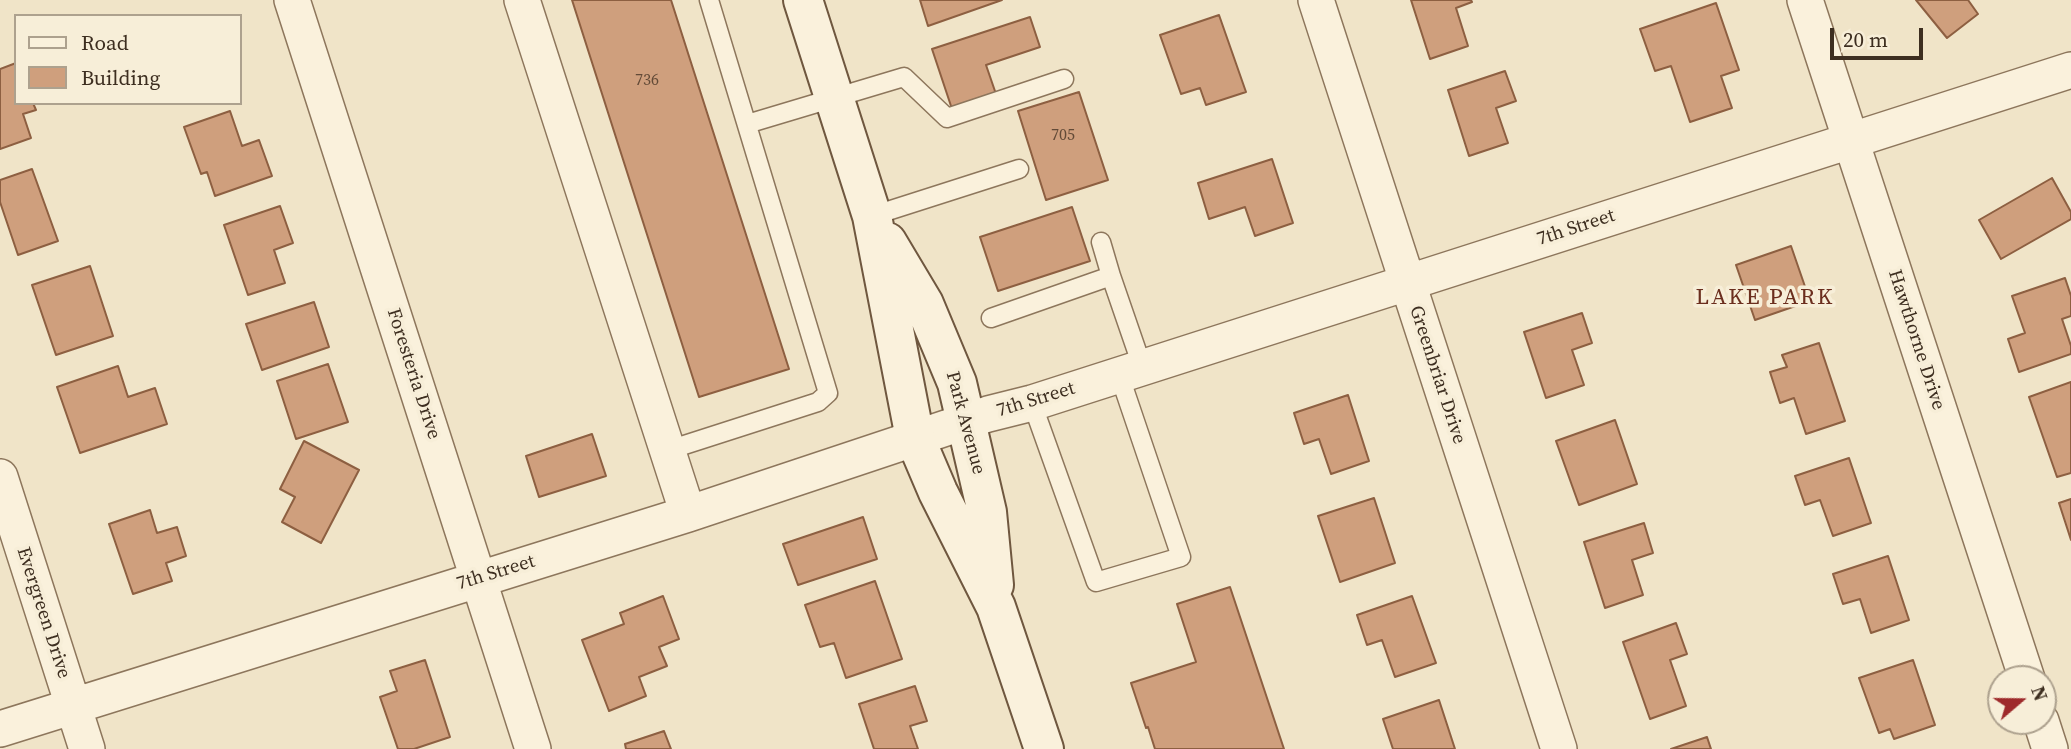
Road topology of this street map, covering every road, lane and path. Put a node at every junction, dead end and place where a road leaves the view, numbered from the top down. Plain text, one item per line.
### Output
1 (292, 0) edge
2 (522, 0) edge
3 (709, 0) edge
4 (803, 0) edge
5 (1316, 0) edge
6 (1805, 0) edge
7 (2071, 70) edge
8 (1064, 79) dead end
9 (834, 98) junction
10 (747, 124) junction
11 (1850, 141) junction
12 (1019, 169) dead end
13 (872, 216) junction
14 (1101, 242) dead end
15 (1111, 276) junction
16 (1407, 281) junction
17 (991, 318) dead end
18 (1131, 370) junction
19 (1032, 403) junction
20 (966, 422) junction
21 (915, 438) junction
22 (671, 463) junction
23 (0, 477) edge
24 (688, 514) junction
25 (478, 578) junction
26 (996, 607) junction
27 (2022, 665) edge
28 (73, 706) junction
29 (0, 729) edge
30 (87, 749) edge
31 (533, 749) edge
32 (1044, 749) edge
33 (1559, 749) edge

1 - 25 street, Foresteria Drive
2 - 22 street
3 - 10 lane
4 - 9 street, Park Avenue
5 - 16 street, Greenbriar Drive
6 - 11 street, Hawthorne Drive
7 - 11 street, 7th Street
8 - 9 lane
9 - 10 lane
9 - 13 street, Park Avenue
10 - 22 lane
11 - 16 street, 7th Street
11 - 27 street, Hawthorne Drive
12 - 13 lane
13 - 20 street, Park Avenue
13 - 21 street, Park Avenue
14 - 15 lane
15 - 17 lane
15 - 18 lane
16 - 18 street, 7th Street
16 - 33 street, Greenbriar Drive
18 - 19 street, 7th Street
18 - 19 lane
19 - 20 street, 7th Street
20 - 21 street, 7th Street
20 - 26 street, Park Avenue
21 - 24 street, 7th Street
21 - 26 street, Park Avenue
22 - 24 street
23 - 28 street, Evergreen Drive
24 - 25 street, 7th Street
25 - 28 street, 7th Street
25 - 31 street, Foresteria Drive
26 - 32 street, Park Avenue
28 - 29 street, 7th Street
28 - 30 street, Evergreen Drive

